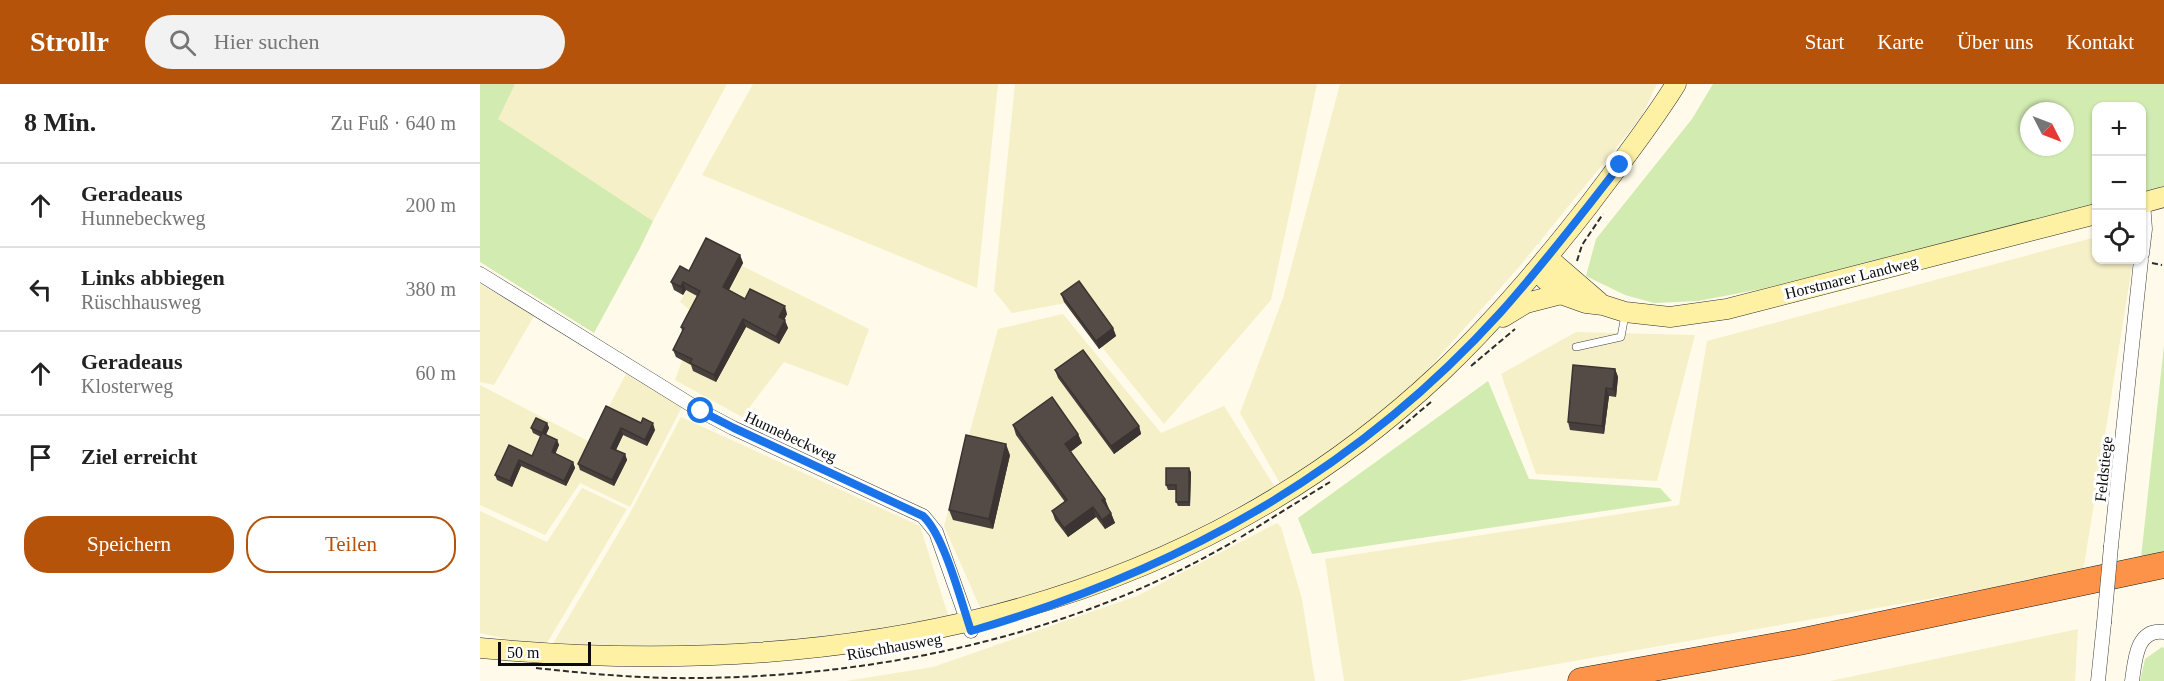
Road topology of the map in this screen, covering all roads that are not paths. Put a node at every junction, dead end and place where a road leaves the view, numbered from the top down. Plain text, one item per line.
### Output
1 (1676, 84) edge
2 (2164, 197) edge
3 (2146, 201) edge
4 (2092, 215) edge
5 (1542, 264) junction
6 (2141, 264) edge
7 (480, 274) edge
8 (1562, 294) junction
9 (1603, 305) junction
10 (1625, 312) junction
11 (1480, 333) junction
12 (1576, 347) dead end
13 (2164, 565) edge
14 (2164, 578) edge
15 (971, 631) junction
16 (2164, 632) edge
17 (480, 648) edge
18 (1581, 681) edge
19 (1648, 681) edge
20 (2098, 681) edge
21 (2132, 681) edge

1 - 5 main road, Rüschhausweg
2 - 3 main road
4 - 10 main road, Horstmarer Landweg
5 - 8 main road, Horstmarer Landweg
5 - 9 main road, Horstmarer Landweg
5 - 11 main road, Rüschhausweg
6 - 20 street, Feldstiege, bridge
7 - 15 street, Hunnebeckweg
8 - 9 main road, Horstmarer Landweg
8 - 11 main road
9 - 10 main road, Horstmarer Landweg
10 - 12 lane
11 - 15 main road, Rüschhausweg
13 - 18 highway
14 - 19 highway
15 - 17 main road, Rüschhausweg
16 - 21 street

